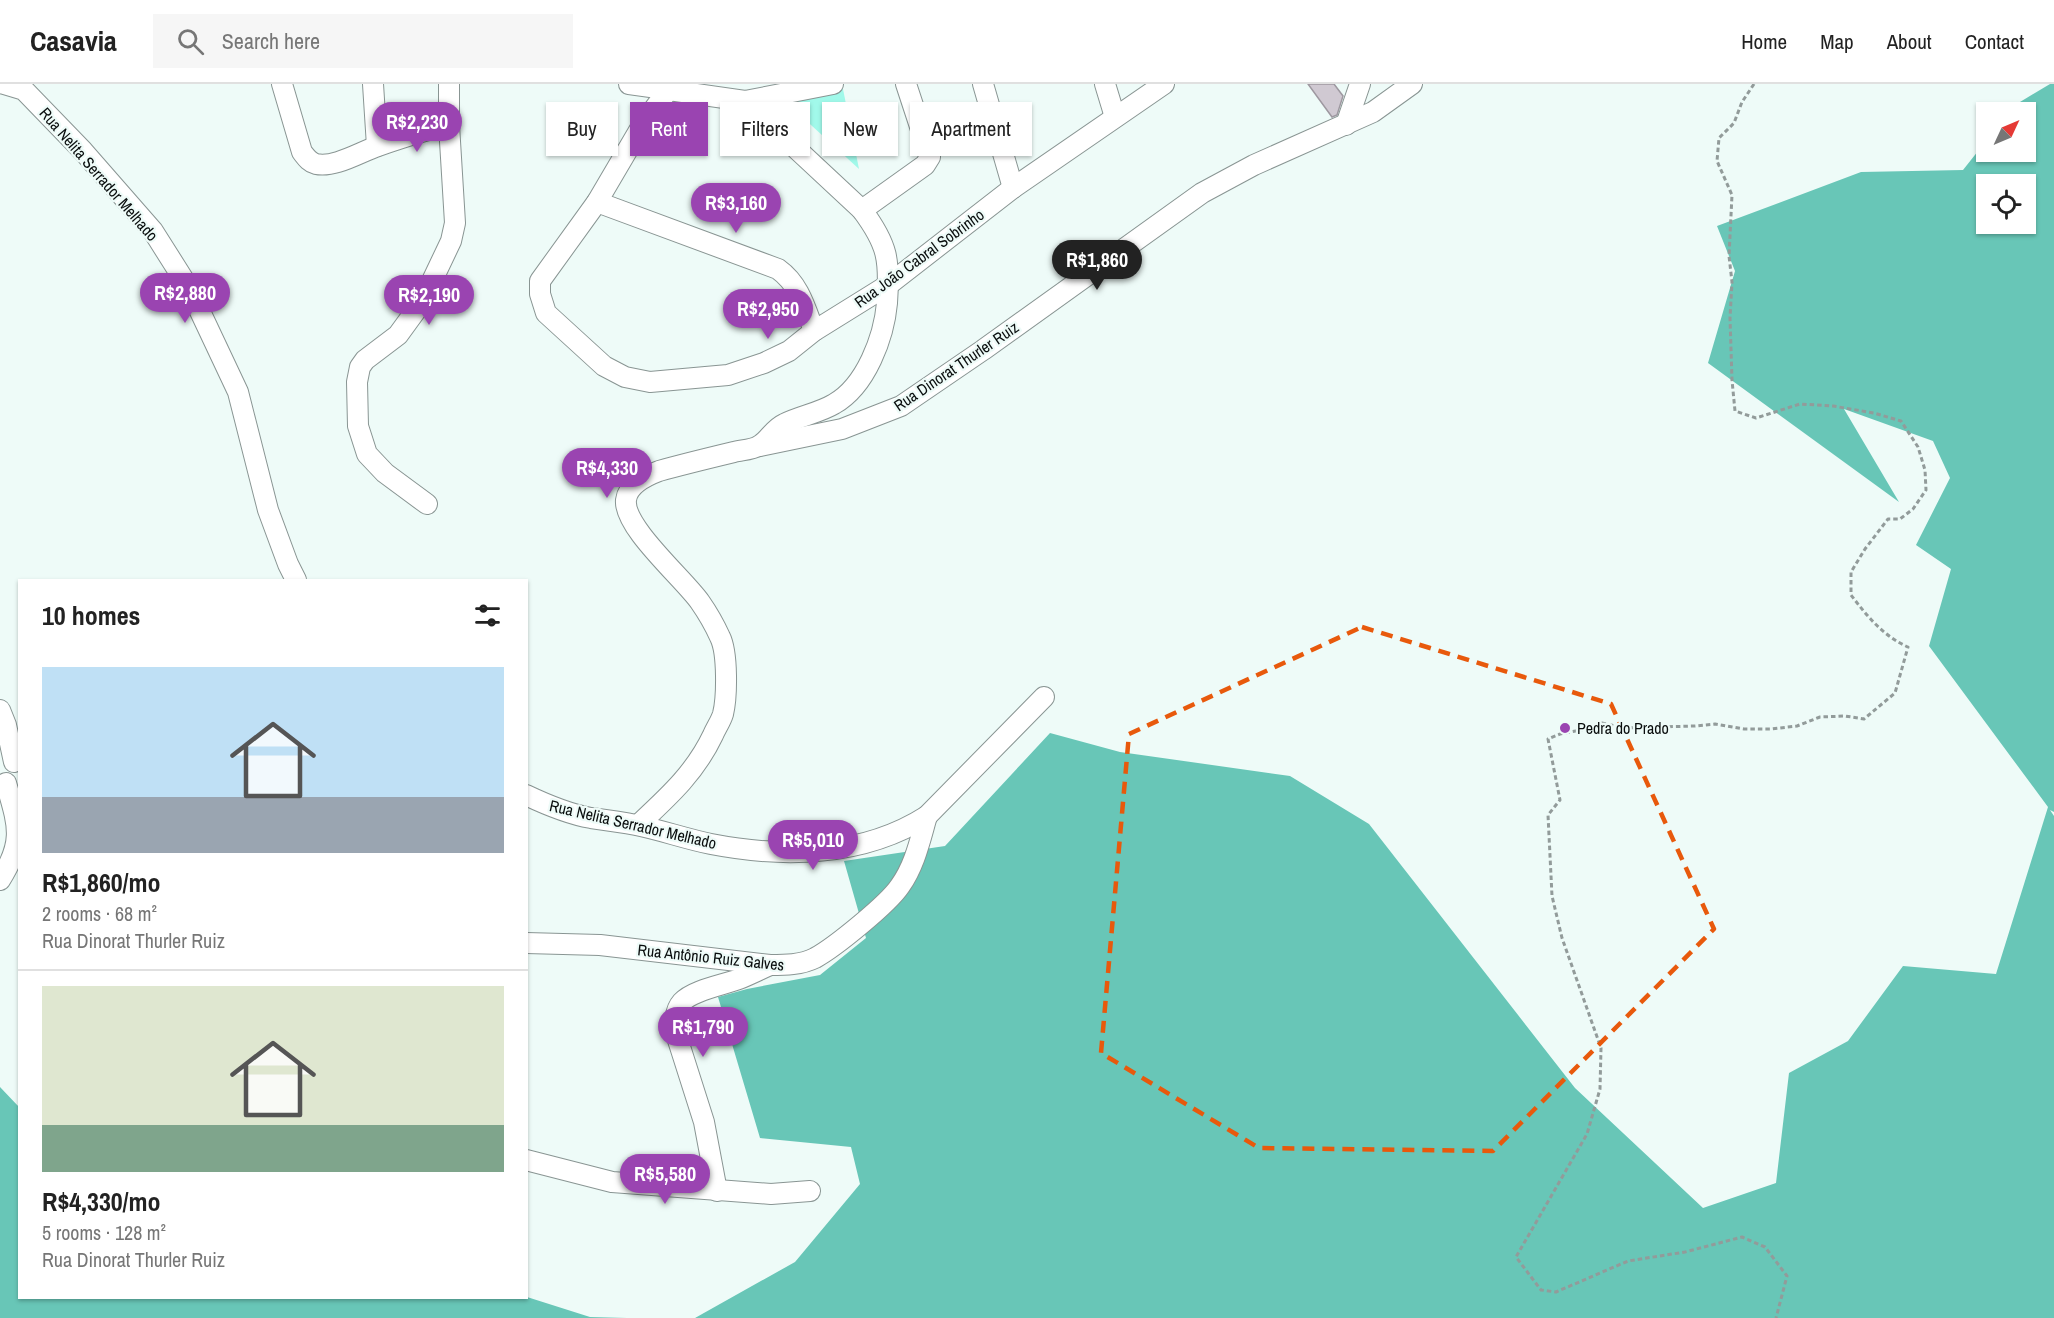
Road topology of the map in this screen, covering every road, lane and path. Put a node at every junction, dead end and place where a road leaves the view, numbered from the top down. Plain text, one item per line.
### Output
1 (4, 84) edge
2 (282, 84) edge
3 (373, 84) edge
4 (449, 84) edge
5 (629, 84) edge
6 (833, 84) edge
7 (906, 84) edge
8 (983, 84) edge
9 (1105, 84) edge
10 (1164, 84) edge
11 (1360, 84) edge
12 (1412, 84) edge
13 (1754, 84) edge
14 (22, 87) edge
15 (666, 87) edge
16 (745, 101) junction
17 (1115, 117) junction
18 (449, 125) junction
19 (1346, 125) junction
20 (377, 146) junction
21 (1013, 188) junction
22 (597, 202) junction
23 (862, 210) junction
24 (888, 285) junction
25 (814, 331) junction
26 (760, 446) junction
27 (427, 504) dead end
28 (296, 579) edge
29 (1044, 697) dead end
30 (0, 710) edge
31 (17, 764) edge
32 (3, 787) edge
33 (528, 796) edge
34 (927, 816) junction
35 (638, 825) junction
36 (18, 827) edge
37 (18, 836) edge
38 (0, 880) edge
39 (528, 943) edge
40 (770, 965) junction
41 (528, 1161) edge
42 (717, 1191) junction
43 (810, 1191) dead end
44 (1776, 1318) edge

1 - 14 street, Rua Nelita Serrador Melhado
2 - 20 street
3 - 20 street
4 - 18 street
5 - 15 street
6 - 16 street
7 - 23 street
8 - 21 street
9 - 17 street
10 - 17 street, Rua João Cabral Sobrinho
11 - 19 street
12 - 19 street, Rua Dinorat Thurler Ruiz
13 - 44 path
14 - 28 street, Rua Nelita Serrador Melhado
15 - 16 street
15 - 22 street, Rua João Cabral Sobrinho
16 - 23 street
17 - 21 street, Rua João Cabral Sobrinho
18 - 20 street
18 - 27 street
19 - 26 street, Rua Dinorat Thurler Ruiz
21 - 24 street, Rua João Cabral Sobrinho
22 - 25 street
22 - 25 street, Rua João Cabral Sobrinho
23 - 24 street
24 - 25 street, Rua João Cabral Sobrinho
24 - 26 street
26 - 35 street, Rua Dinorat Thurler Ruiz
29 - 34 street, Rua Nelita Serrador Melhado
30 - 31 street
31 - 32 street
32 - 36 street
33 - 35 street, Rua Nelita Serrador Melhado
34 - 35 street, Rua Nelita Serrador Melhado
34 - 40 street, Rua Antônio Ruiz Galves
37 - 38 street
39 - 40 street, Rua Antônio Ruiz Galves
40 - 42 street
41 - 42 street
42 - 43 street

